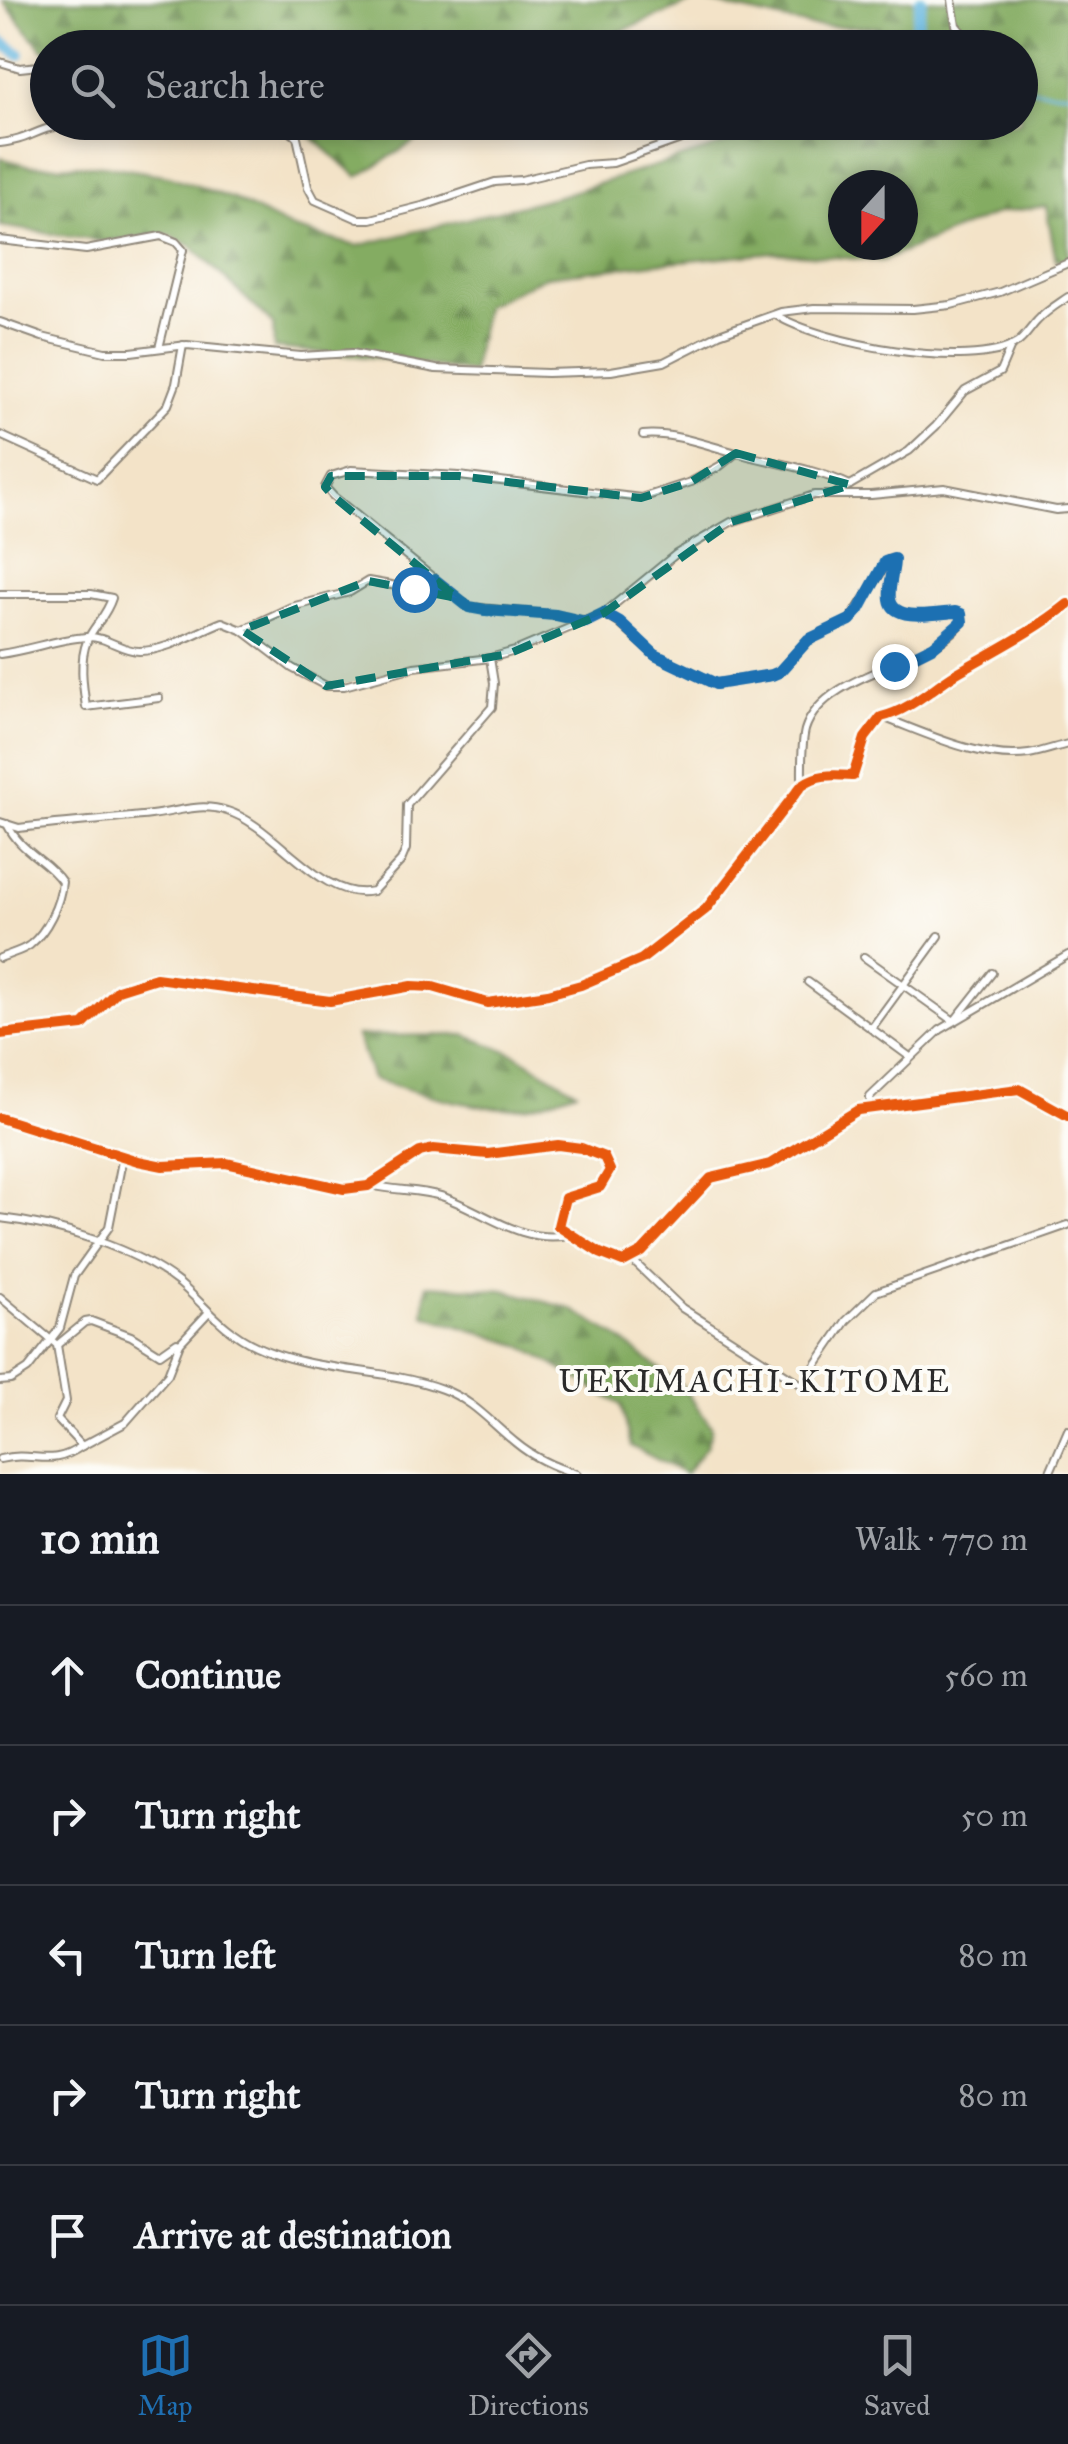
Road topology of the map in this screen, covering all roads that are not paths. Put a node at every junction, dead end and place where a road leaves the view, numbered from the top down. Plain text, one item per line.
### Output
1 (952, 0) edge
2 (960, 30) edge
3 (0, 62) edge
4 (30, 67) edge
5 (30, 138) edge
6 (298, 140) edge
7 (678, 140) edge
8 (0, 144) edge
9 (0, 240) edge
10 (1068, 263) edge
11 (1068, 297) edge
12 (775, 314) junction
13 (0, 322) edge
14 (1012, 345) junction
15 (183, 346) junction
16 (159, 348) junction
17 (0, 435) edge
18 (643, 435) dead end
19 (736, 453) junction
20 (851, 485) junction
21 (837, 492) junction
22 (1068, 499) edge
23 (1065, 509) edge
24 (435, 580) junction
25 (0, 594) edge
26 (1068, 604) edge
27 (604, 613) junction
28 (586, 622) junction
29 (242, 630) junction
30 (89, 637) junction
31 (0, 654) edge
32 (490, 658) junction
33 (159, 698) dead end
34 (881, 716) junction
35 (1068, 744) edge
36 (802, 785) junction
37 (4, 822) edge
38 (939, 936) dead end
39 (1068, 955) edge
40 (864, 957) dead end
41 (0, 958) edge
42 (992, 973) dead end
43 (808, 982) dead end
44 (903, 987) junction
45 (954, 1022) junction
46 (871, 1028) junction
47 (0, 1034) edge
48 (910, 1057) junction
49 (870, 1106) junction
50 (1068, 1116) edge
51 (0, 1118) edge
52 (123, 1156) junction
53 (370, 1185) junction
54 (0, 1218) edge
55 (1068, 1225) edge
56 (569, 1234) junction
57 (99, 1244) junction
58 (631, 1259) junction
59 (0, 1296) edge
60 (208, 1313) junction
61 (54, 1342) junction
62 (180, 1343) junction
63 (0, 1382) edge
64 (1068, 1430) edge
65 (82, 1446) junction
66 (0, 1460) edge
67 (577, 1474) edge
68 (1049, 1474) edge

1 - 2 street
3 - 4 street
5 - 8 street
6 - 7 street
9 - 16 street
10 - 12 street
11 - 14 street
12 - 14 street
12 - 15 street
13 - 16 street
14 - 20 street
15 - 16 street
15 - 17 street
18 - 19 street
19 - 20 street
19 - 24 street
20 - 21 street
21 - 23 street
21 - 27 street
22 - 23 street
24 - 28 street
24 - 29 street
25 - 30 street
26 - 34 street
27 - 28 street
27 - 36 street
28 - 32 street
29 - 30 street
29 - 32 street
30 - 31 street
30 - 33 street
32 - 37 street
34 - 35 street
34 - 36 street
36 - 47 street
37 - 41 street
38 - 44 street
39 - 45 street
40 - 44 street
42 - 45 street
43 - 46 street
44 - 45 street
44 - 46 street
45 - 48 street
46 - 48 street
48 - 49 street
49 - 50 street
49 - 58 street
51 - 52 street
52 - 53 street
52 - 57 street
53 - 56 street
53 - 56 street
54 - 57 street
55 - 58 street
56 - 58 street
57 - 60 street
57 - 61 street
59 - 61 street
60 - 62 street
60 - 67 street
61 - 62 street
61 - 63 street
61 - 65 street
62 - 65 street
64 - 68 street
65 - 66 street

